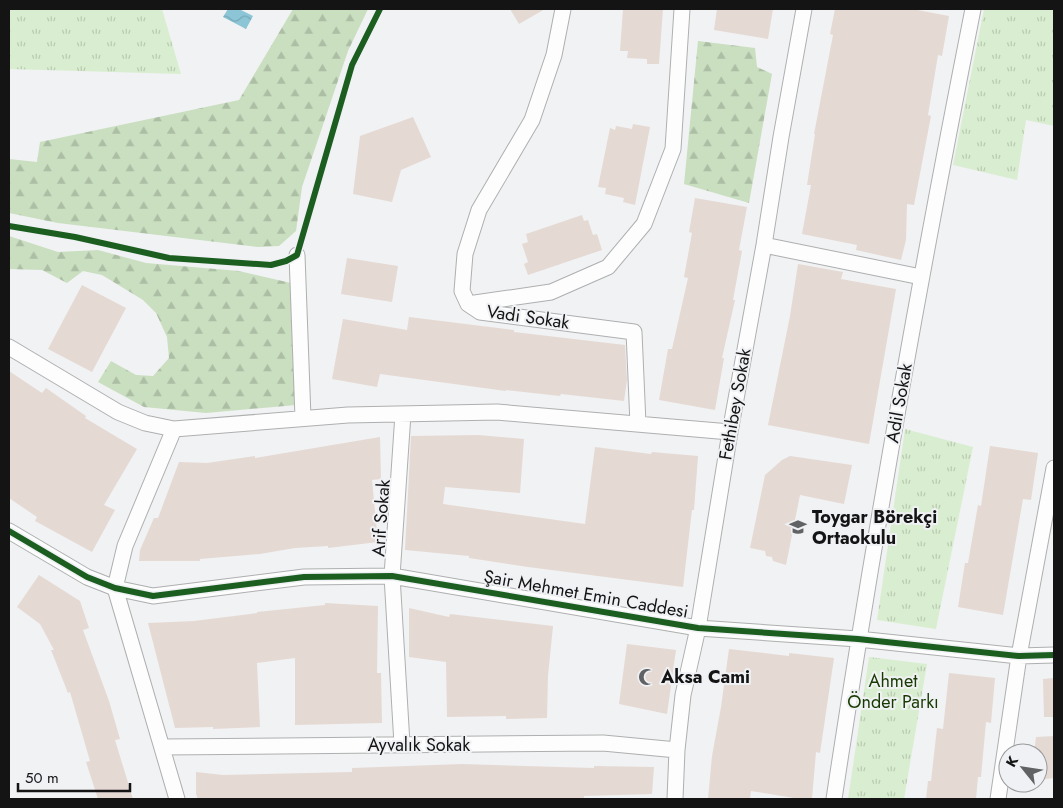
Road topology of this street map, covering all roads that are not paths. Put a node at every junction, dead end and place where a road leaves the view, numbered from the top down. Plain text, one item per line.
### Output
1 (563, 9) edge
2 (682, 9) edge
3 (804, 9) edge
4 (973, 9) edge
5 (764, 245) junction
6 (297, 255) dead end
7 (921, 277) junction
8 (468, 304) junction
9 (9, 347) edge
10 (403, 414) junction
11 (303, 418) junction
12 (638, 424) junction
13 (174, 429) junction
14 (730, 432) junction
15 (1054, 468) edge
16 (1050, 521) edge
17 (9, 531) edge
18 (392, 576) junction
19 (115, 588) junction
20 (698, 628) junction
21 (858, 639) junction
22 (1054, 655) edge
23 (1019, 656) junction
24 (402, 744) junction
25 (162, 747) junction
26 (677, 750) junction
27 (177, 799) edge
28 (675, 799) edge
29 (834, 799) edge
30 (998, 799) edge

1 - 8 street, Vadi Sokak
2 - 8 street
3 - 5 street, Fethibey Sokak
4 - 7 street, Adil Sokak
5 - 7 street
5 - 14 street, Fethibey Sokak
6 - 11 street
7 - 21 street, Adil Sokak
8 - 12 street, Vadi Sokak
9 - 13 street
10 - 11 street
10 - 12 street
10 - 18 street, Arif Sokak
11 - 13 street
12 - 14 street
13 - 19 street
14 - 20 street, Fethibey Sokak
15 - 16 street
16 - 23 street
17 - 19 street, Şair Mehmet Emin Caddesi
18 - 19 street, Şair Mehmet Emin Caddesi
18 - 20 street, Şair Mehmet Emin Caddesi
18 - 24 street, Arif Sokak
19 - 25 street
20 - 21 street, Şair Mehmet Emin Caddesi
20 - 26 street, Fethibey Sokak
21 - 23 street, Şair Mehmet Emin Caddesi
21 - 29 street, Adil Sokak
22 - 23 street, Şair Mehmet Emin Caddesi
23 - 30 street
24 - 25 street, Ayvalık Sokak
24 - 26 street, Ayvalık Sokak
25 - 27 street
26 - 28 street, Fethibey Sokak

